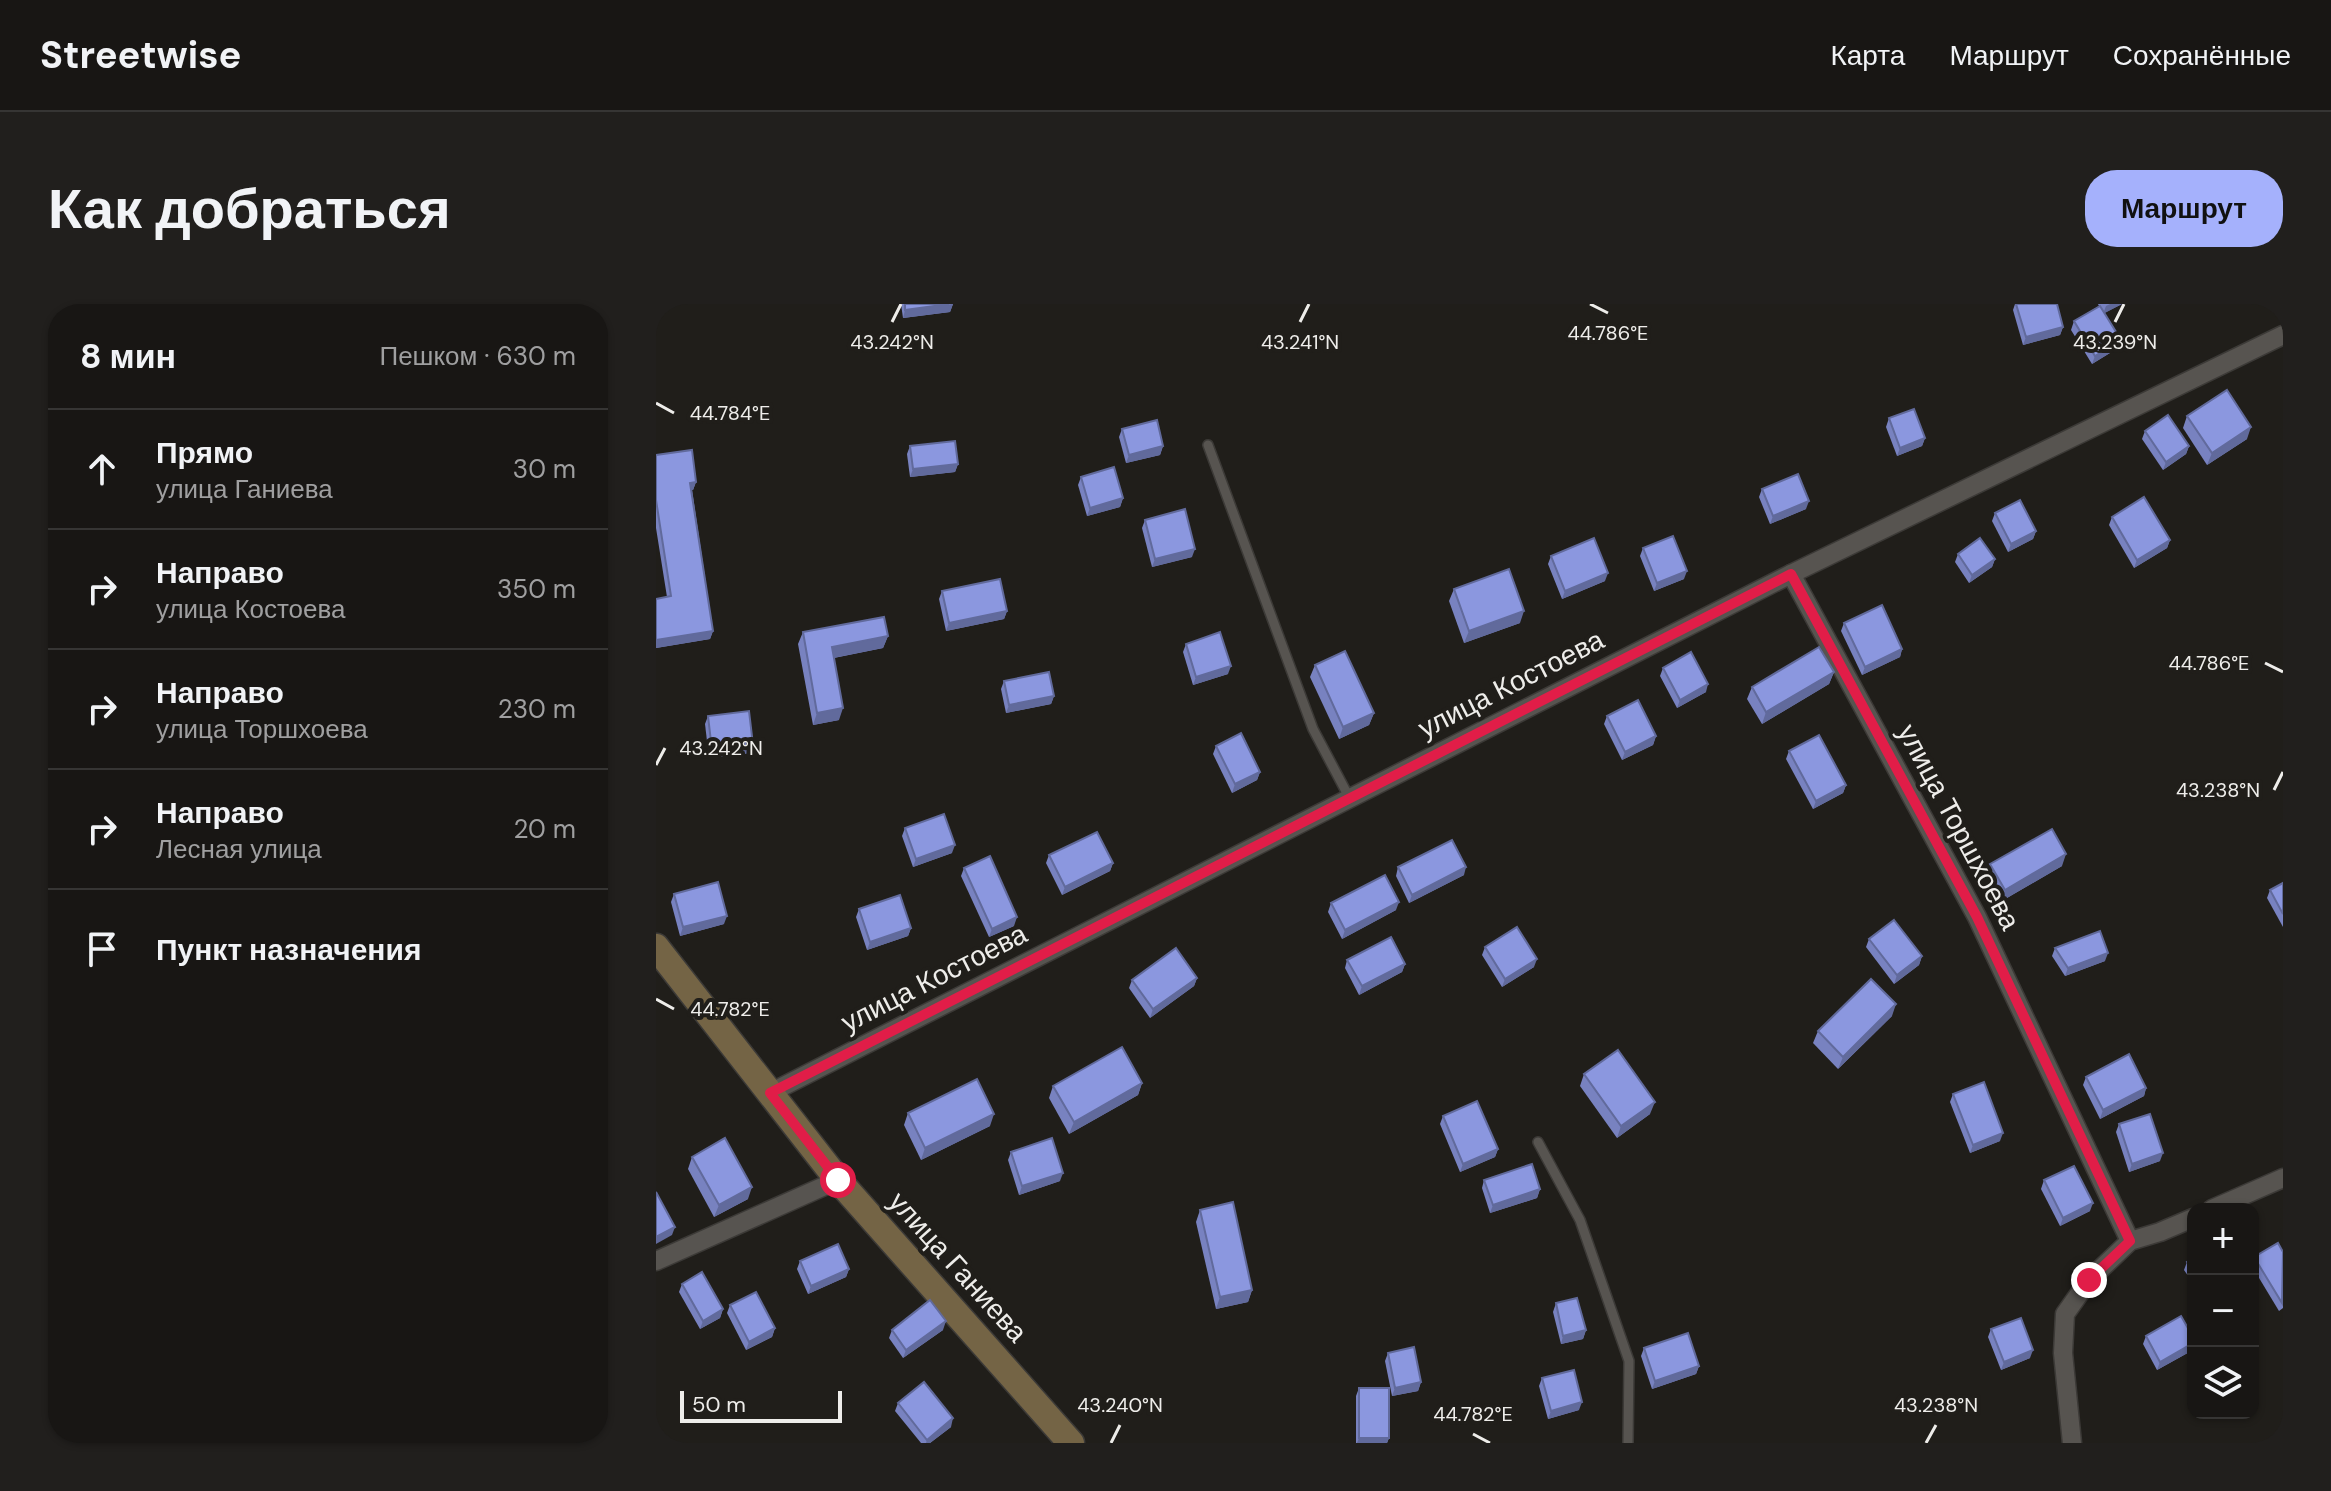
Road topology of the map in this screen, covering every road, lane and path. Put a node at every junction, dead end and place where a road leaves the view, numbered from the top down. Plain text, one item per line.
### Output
1 (2283, 335) edge
2 (1208, 445) dead end
3 (1791, 574) junction
4 (1349, 797) junction
5 (656, 947) edge
6 (770, 1093) junction
7 (1538, 1142) dead end
8 (2283, 1178) edge
9 (838, 1180) junction
10 (2226, 1203) edge
11 (2187, 1221) edge
12 (2130, 1241) junction
13 (656, 1261) edge
14 (1071, 1443) edge
15 (1628, 1443) edge
16 (2072, 1443) edge

1 - 3 street, улица Костоева
2 - 4 lane
3 - 4 street, улица Костоева
3 - 12 street, улица Торшхоева
4 - 6 street, улица Костоева
5 - 6 main road, улица Ганиева
6 - 9 main road, улица Ганиева
7 - 15 lane
8 - 10 street
9 - 13 street
9 - 14 main road, улица Ганиева
11 - 12 street
12 - 16 street

